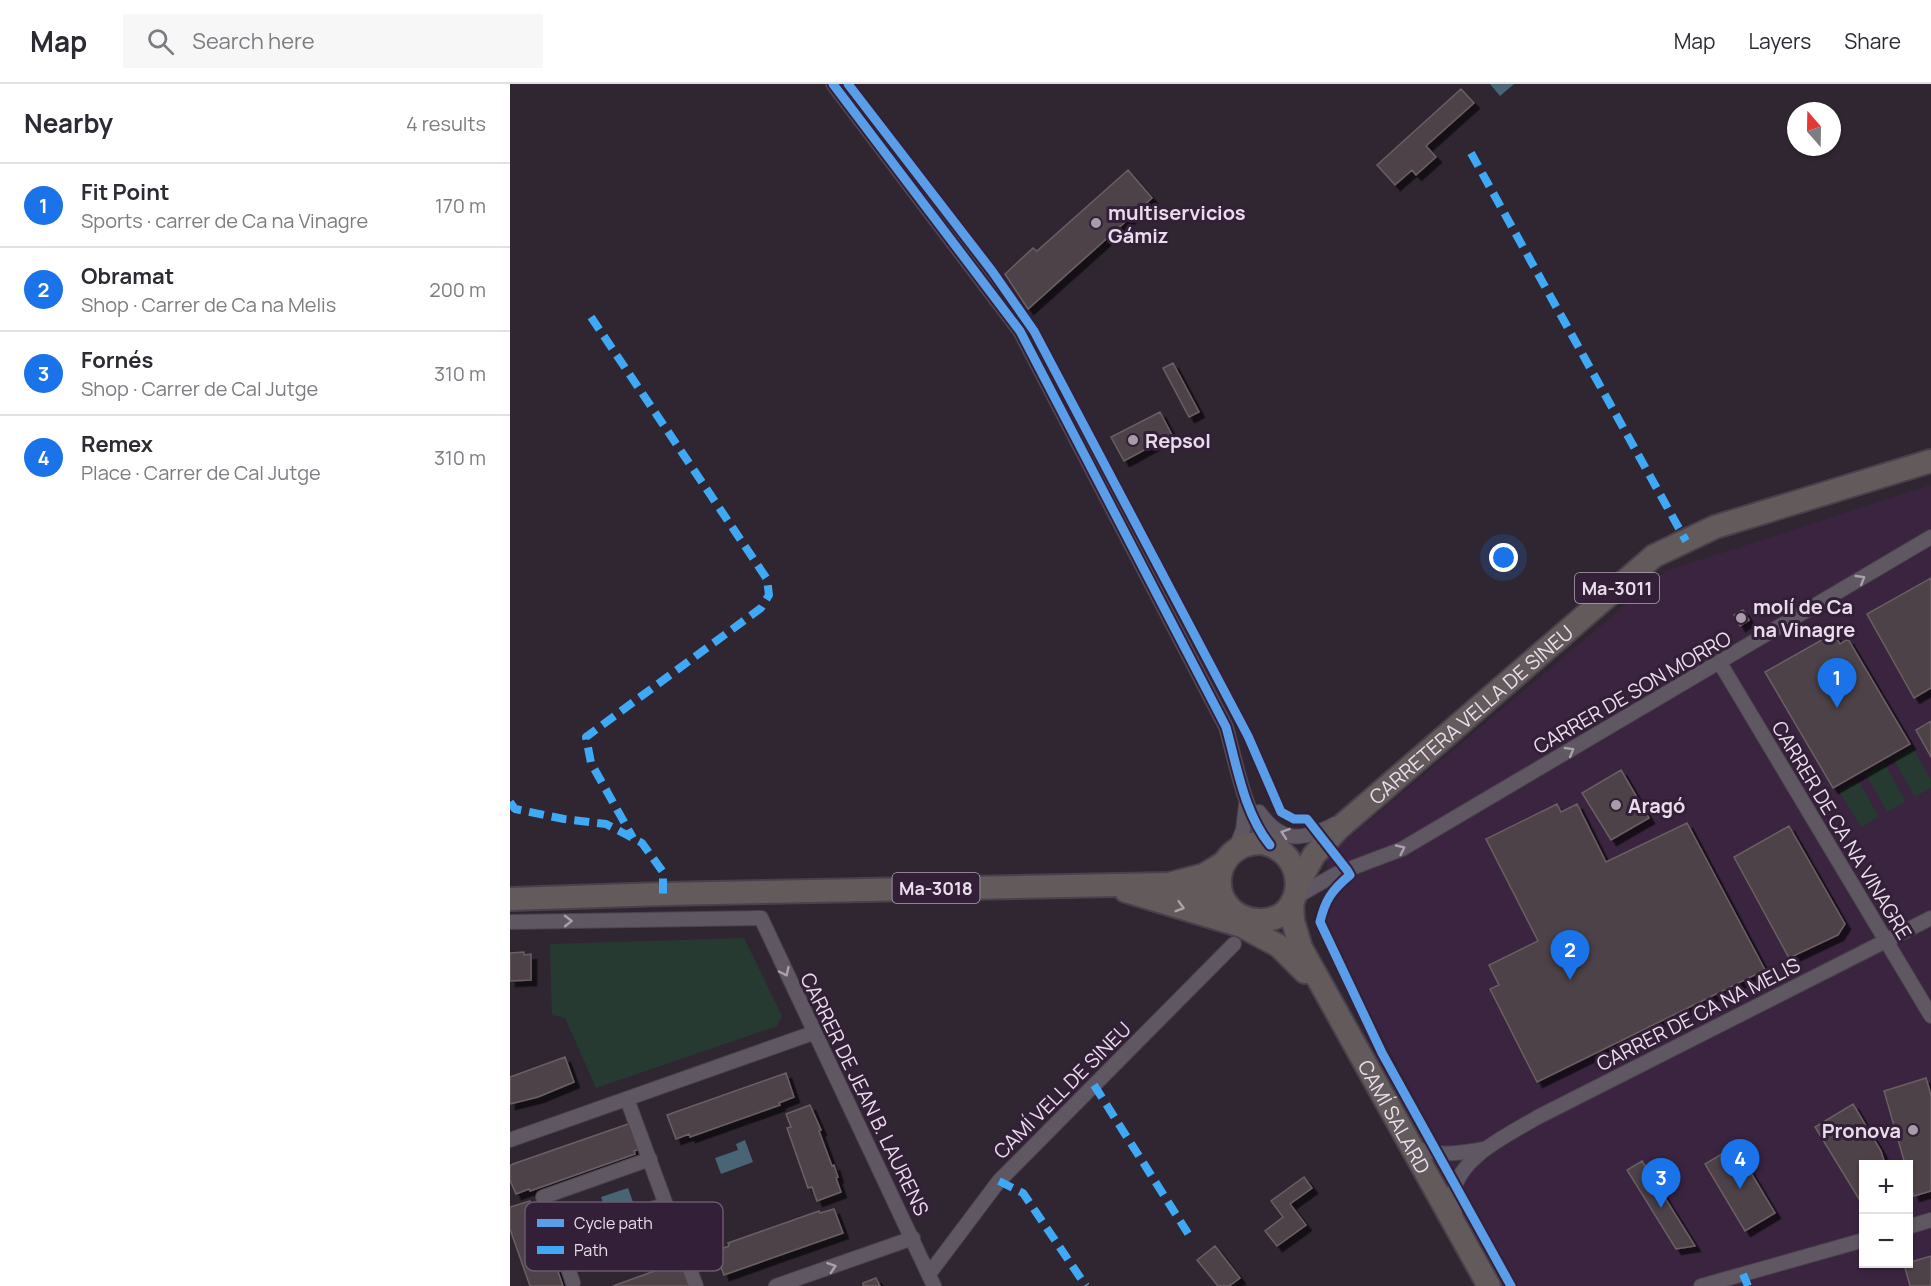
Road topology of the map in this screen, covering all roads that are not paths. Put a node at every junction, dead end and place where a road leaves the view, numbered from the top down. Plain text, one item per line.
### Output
1 (833, 84) edge
2 (1931, 461) edge
3 (1931, 537) edge
4 (1720, 663) junction
5 (1241, 778) junction
6 (1245, 797) junction
7 (1358, 812) junction
8 (1338, 829) junction
9 (1273, 847) junction
10 (1230, 856) junction
11 (1169, 884) junction
12 (1104, 885) junction
13 (1295, 894) junction
14 (510, 899) edge
15 (1227, 904) junction
16 (1931, 918) edge
17 (1264, 920) junction
18 (510, 922) edge
19 (1886, 941) junction
20 (1234, 944) dead end
21 (1301, 948) junction
22 (1331, 1000) junction
23 (1931, 1016) edge
24 (813, 1033) junction
25 (627, 1099) junction
26 (510, 1140) edge
27 (1410, 1146) junction
28 (1484, 1149) junction
29 (650, 1159) junction
30 (545, 1202) edge
31 (665, 1202) edge
32 (1931, 1220) edge
33 (1913, 1225) edge
34 (1458, 1230) junction
35 (913, 1238) junction
36 (1859, 1241) edge
37 (568, 1271) edge
38 (691, 1271) edge
39 (931, 1280) edge
40 (573, 1284) dead end
41 (696, 1286) edge
42 (776, 1286) edge
43 (1489, 1286) edge
44 (1701, 1286) edge

1 - 5 street
2 - 7 main road, CARRETERA VELLA DE SINEU / Ma-3011
4 -> 3 street, CARRER DE SON MORRO
13 -> 4 street, CARRER DE SON MORRO
4 - 19 street, CARRER DE CA NA VINAGRE
5 - 6 street
7 -> 5 street
6 - 9 street
6 - 10 street
7 - 8 main road, CARRETERA VELLA DE SINEU / Ma-3011
8 - 9 main road, CARRETERA VELLA DE SINEU / Ma-3011
8 - 13 main road, CARRETERA VELLA DE SINEU / Ma-3011
9 - 10 main road, Ma-3018
9 - 13 main road, Ma-3018
10 - 11 main road, Ma-3018
10 - 15 main road
11 - 12 main road, Ma-3018
11 - 15 main road, Ma-3018
12 - 14 main road, Ma-3018
12 -> 22 main road
13 - 17 main road
13 - 21 main road, CAMÍ SALARD / Ma-3018
15 - 17 main road, Ma-3018
16 - 19 street, CARRER DE CA NA MELIS
17 - 21 main road, CAMÍ SALARD / Ma-3018
18 -> 24 street, CARRER DE JEAN B. LAURENS
19 - 23 street, CARRER DE CA NA VINAGRE
19 - 28 street, CARRER DE CA NA MELIS
20 - 39 street, CAMÍ VELL DE SINEU
21 - 22 main road, CAMÍ SALARD / Ma-3018
22 - 27 main road, CAMÍ SALARD / Ma-3018
24 - 25 street
24 - 35 street, CARRER DE JEAN B. LAURENS
25 - 26 street
25 - 29 street
27 - 28 street, CARRER DE CA NA MELIS
27 - 34 main road, CAMÍ SALARD / Ma-3018
28 - 34 street, CARRER DE CA NA MELIS
29 - 30 street
29 - 31 street
32 - 33 street
34 - 43 main road, CAMÍ SALARD / Ma-3018
35 - 39 street, CARRER DE JEAN B. LAURENS
42 -> 35 street
36 - 44 street
37 - 40 street
38 - 41 street

